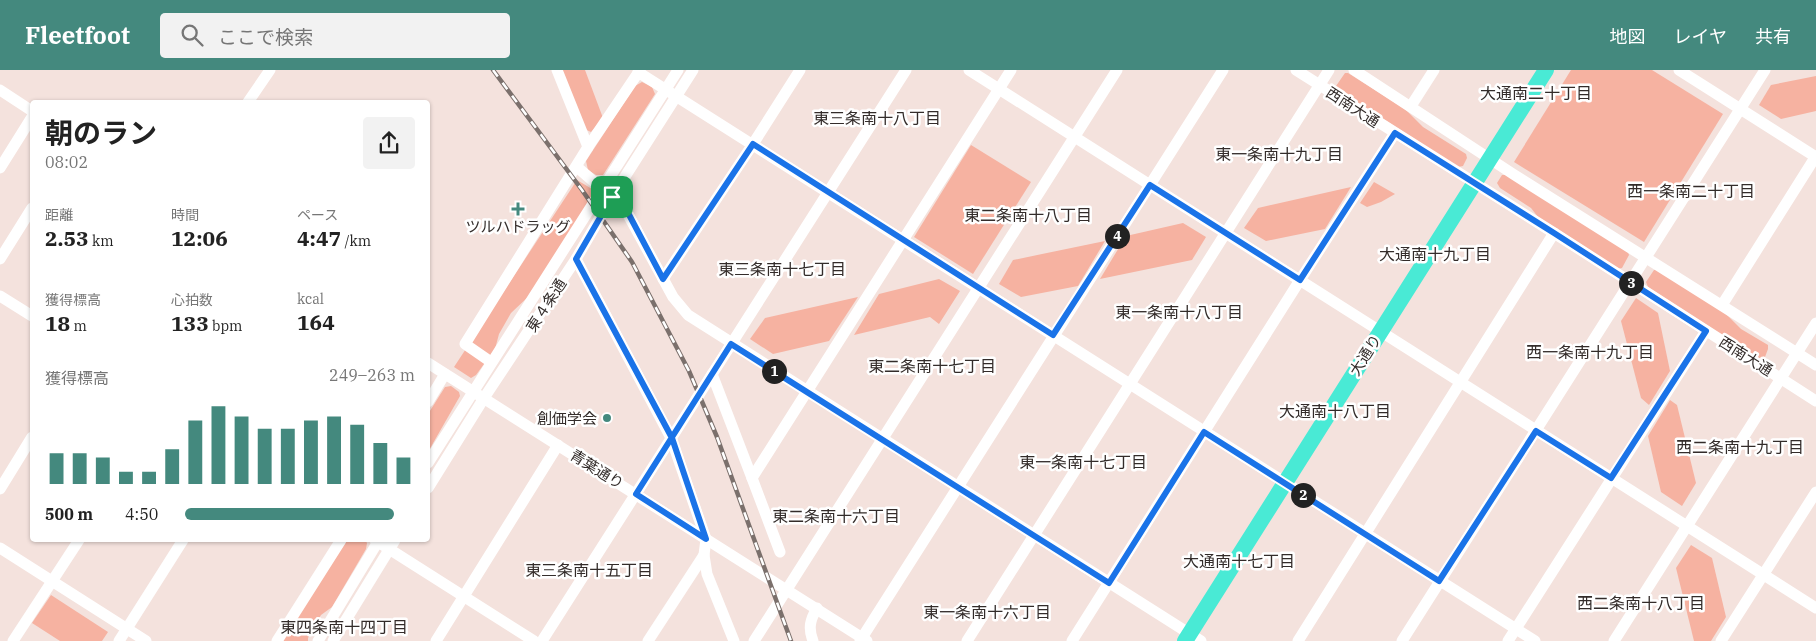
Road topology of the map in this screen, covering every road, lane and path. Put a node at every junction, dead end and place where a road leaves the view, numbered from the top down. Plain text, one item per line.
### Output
1 (270, 70) edge
2 (557, 70) edge
3 (678, 70) edge
4 (693, 70) edge
5 (800, 70) edge
6 (906, 70) edge
7 (969, 70) edge
8 (1011, 70) edge
9 (1117, 70) edge
10 (1223, 70) edge
11 (1296, 70) edge
12 (1330, 70) edge
13 (1354, 70) edge
14 (1434, 70) edge
15 (1546, 70) edge
16 (1679, 70) edge
17 (1765, 70) edge
18 (639, 71) edge
19 (1320, 85) junction
20 (665, 89) junction
21 (999, 89) junction
22 (0, 90) edge
23 (676, 96) junction
24 (249, 100) edge
25 (1411, 106) junction
26 (1740, 109) junction
27 (30, 110) edge
28 (30, 120) edge
29 (1395, 133) junction
30 (1075, 137) junction
31 (753, 144) junction
32 (588, 147) junction
33 (1816, 157) edge
34 (1490, 159) junction
35 (577, 167) junction
36 (0, 168) edge
37 (1475, 183) junction
38 (1150, 185) junction
39 (601, 190) junction
40 (828, 193) junction
41 (612, 197) junction
42 (30, 211) edge
43 (1226, 233) junction
44 (1554, 233) junction
45 (903, 240) junction
46 (1646, 257) junction
47 (0, 259) edge
48 (576, 259) junction
49 (663, 279) junction
50 (1300, 280) junction
51 (1630, 282) junction
52 (978, 288) junction
53 (0, 296) edge
54 (1722, 305) junction
55 (30, 315) edge
56 (1816, 323) edge
57 (1380, 331) junction
58 (1706, 331) junction
59 (1053, 335) junction
60 (731, 344) junction
61 (1797, 353) junction
62 (492, 362) junction
63 (430, 364) edge
64 (1816, 365) edge
65 (445, 374) junction
66 (712, 374) junction
67 (1781, 378) junction
68 (1461, 382) junction
69 (1130, 384) junction
70 (473, 391) junction
71 (807, 391) junction
72 (484, 398) junction
73 (430, 399) edge
74 (1816, 401) edge
75 (1536, 431) junction
76 (1204, 432) junction
77 (672, 438) junction
78 (883, 438) junction
79 (30, 441) edge
80 (558, 445) junction
81 (430, 460) edge
82 (752, 478) junction
83 (1611, 478) junction
84 (1284, 483) junction
85 (430, 485) edge
86 (958, 486) junction
87 (0, 489) edge
88 (1816, 492) edge
89 (636, 494) junction
90 (1687, 526) junction
91 (1365, 533) junction
92 (1034, 534) junction
93 (706, 539) junction
94 (78, 542) edge
95 (182, 542) edge
96 (340, 542) edge
97 (376, 542) edge
98 (392, 544) edge
99 (0, 548) edge
100 (780, 552) dead end
101 (704, 555) junction
102 (1763, 574) junction
103 (1439, 581) junction
104 (53, 582) junction
105 (1109, 583) junction
106 (788, 589) junction
107 (464, 597) junction
108 (817, 608) junction
109 (1816, 608) edge
110 (127, 629) junction
111 (1516, 629) junction
112 (1192, 639) edge
113 (863, 640) edge
114 (13, 641) edge
115 (119, 641) edge
116 (146, 641) edge
117 (277, 641) edge
118 (318, 641) edge
119 (333, 641) edge
120 (436, 641) edge
121 (534, 641) edge
122 (542, 641) edge
123 (648, 641) edge
124 (734, 641) edge
125 (754, 641) edge
126 (813, 641) edge
127 (967, 641) edge
128 (1072, 641) edge
129 (1298, 641) edge
130 (1402, 641) edge
131 (1508, 641) edge
132 (1535, 641) edge
133 (1614, 641) edge
134 (1721, 641) edge

1 - 24 street
2 - 32 street
3 - 20 street, 東４条通
4 - 23 street, 東４条通
5 - 31 street
6 - 40 street
7 - 21 street
8 - 21 street
9 - 30 street
10 - 38 street
11 - 19 street, 西南大通
12 - 19 street
13 - 25 street, 西南大通
14 - 25 street
15 - 34 highway, 大通り
16 - 26 street
17 - 26 street
18 - 20 street
18 - 32 street
19 - 29 street, 西南大通
19 - 43 street
20 - 23 street
20 - 39 street, 東４条通
21 - 30 street
21 - 45 street
22 - 27 street
23 - 31 street
23 - 41 street, 東４条通
25 - 34 street, 西南大通
26 - 33 street
26 - 46 street
28 - 36 street
29 - 37 street, 西南大通
29 - 50 street
30 - 38 street
30 - 52 street
31 - 40 street
31 - 49 street
32 - 35 street
33 - 54 street
34 - 37 highway, 大通り
34 - 46 street, 西南大通
35 - 39 street
35 - 62 street
37 - 44 street, 西南大通
37 - 57 highway, 大通り
38 - 43 street
38 - 59 street
39 - 41 street
39 - 62 street, 東４条通
40 - 45 street
40 - 60 street
41 - 48 street, 東４条通
41 - 49 street
42 - 47 street
43 - 50 street
43 - 69 street
44 - 51 street, 西南大通
44 - 68 street
45 - 52 street
45 - 71 street
46 - 51 street
46 - 54 street, 西南大通
48 - 72 street, 東４条通
48 - 77 street
49 - 60 street
50 - 57 street
50 - 76 street
51 - 58 street, 西南大通
51 - 75 street
52 - 59 street
52 - 78 street
53 - 55 street
54 - 61 street, 西南大通
56 - 61 street
57 - 68 street
57 - 84 highway, 大通り
58 - 67 street, 西南大通
58 - 83 street
59 - 69 street
59 - 86 street
60 - 66 street
60 - 71 street
61 - 64 street, 西南大通
61 - 67 street
62 - 70 street, 東４条通
63 - 65 street, 青葉通り
65 - 70 street, 青葉通り
65 - 73 street
66 - 77 street
66 - 82 street
67 - 74 street, 西南大通
67 - 90 street
68 - 75 street
68 - 91 street
69 - 76 street
69 - 92 street
70 - 72 street, 青葉通り
70 - 81 street, 東４条通
71 - 78 street
71 - 82 street
72 - 80 street, 青葉通り
72 - 85 street, 東４条通
75 - 83 street
75 - 103 street
76 - 84 street
76 - 105 street
77 - 89 street
77 - 93 street
78 - 86 street
78 - 106 street
79 - 87 street
80 - 89 street, 青葉通り
80 - 107 street
82 - 100 street
83 - 90 street
83 - 111 street
84 - 91 street
84 - 112 highway, 大通り
86 - 92 street
86 - 113 street
88 - 102 street
89 - 93 street, 青葉通り
89 - 122 street
90 - 102 street
90 - 133 street
91 - 103 street
91 - 129 street
92 - 105 street
92 - 127 street
93 - 101 street
93 - 106 street, 青葉通り
94 - 104 street
95 - 110 street
96 - 117 street
97 - 118 street
98 - 107 street
98 - 119 street
99 - 104 street
101 - 123 street
101 - 124 street
102 - 109 street
102 - 134 street
103 - 111 street
103 - 130 street
104 - 110 street
104 - 114 street
105 - 112 street
105 - 128 street
106 - 108 street, 青葉通り
106 - 125 street
107 - 120 street
107 - 121 street
108 - 113 street, 青葉通り
108 - 126 street
110 - 115 street
110 - 116 street
111 - 131 street
111 - 132 street

